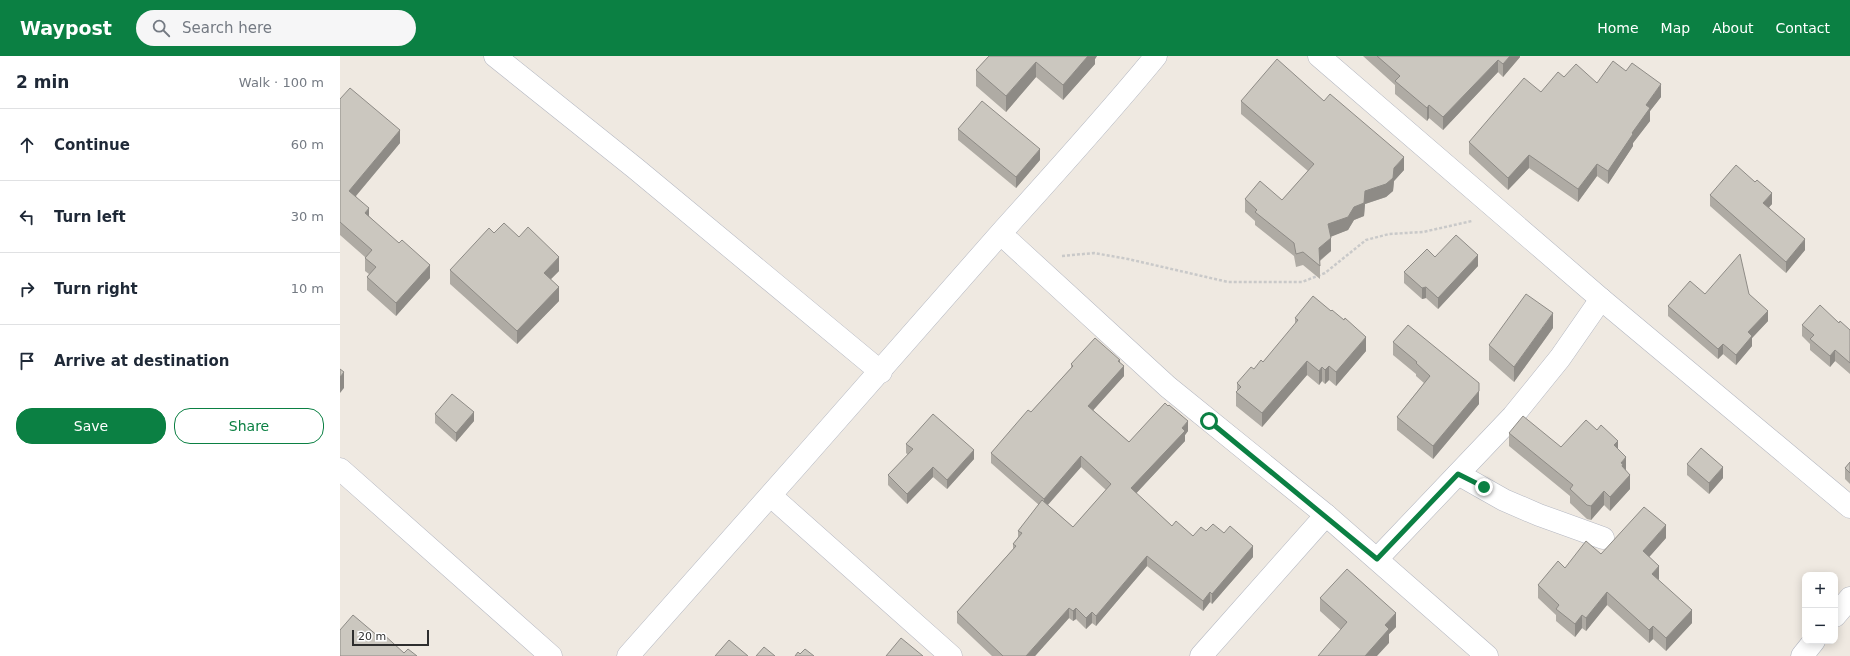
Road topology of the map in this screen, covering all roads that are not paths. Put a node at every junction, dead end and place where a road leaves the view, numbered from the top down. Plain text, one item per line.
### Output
1 (495, 56) edge
2 (1156, 56) edge
3 (1327, 58) edge
4 (1001, 234) junction
5 (1601, 299) junction
6 (881, 372) junction
7 (340, 469) edge
8 (1458, 474) junction
9 (771, 496) junction
10 (1850, 507) edge
11 (1326, 516) junction
12 (1603, 538) dead end
13 (1377, 559) junction
14 (1850, 598) edge
15 (1838, 612) edge
16 (1812, 644) edge
17 (551, 656) edge
18 (628, 656) edge
19 (951, 656) edge
20 (1201, 656) edge
21 (1487, 656) edge
22 (1802, 656) edge

1 - 6 street
2 - 4 street
3 - 5 street
4 - 6 street
4 - 11 street
5 - 8 street
5 - 10 street
6 - 9 street
7 - 17 street
8 - 12 street
8 - 13 street
9 - 18 street
9 - 19 street
11 - 13 street
11 - 20 street
13 - 21 street
14 - 15 street
16 - 22 street

